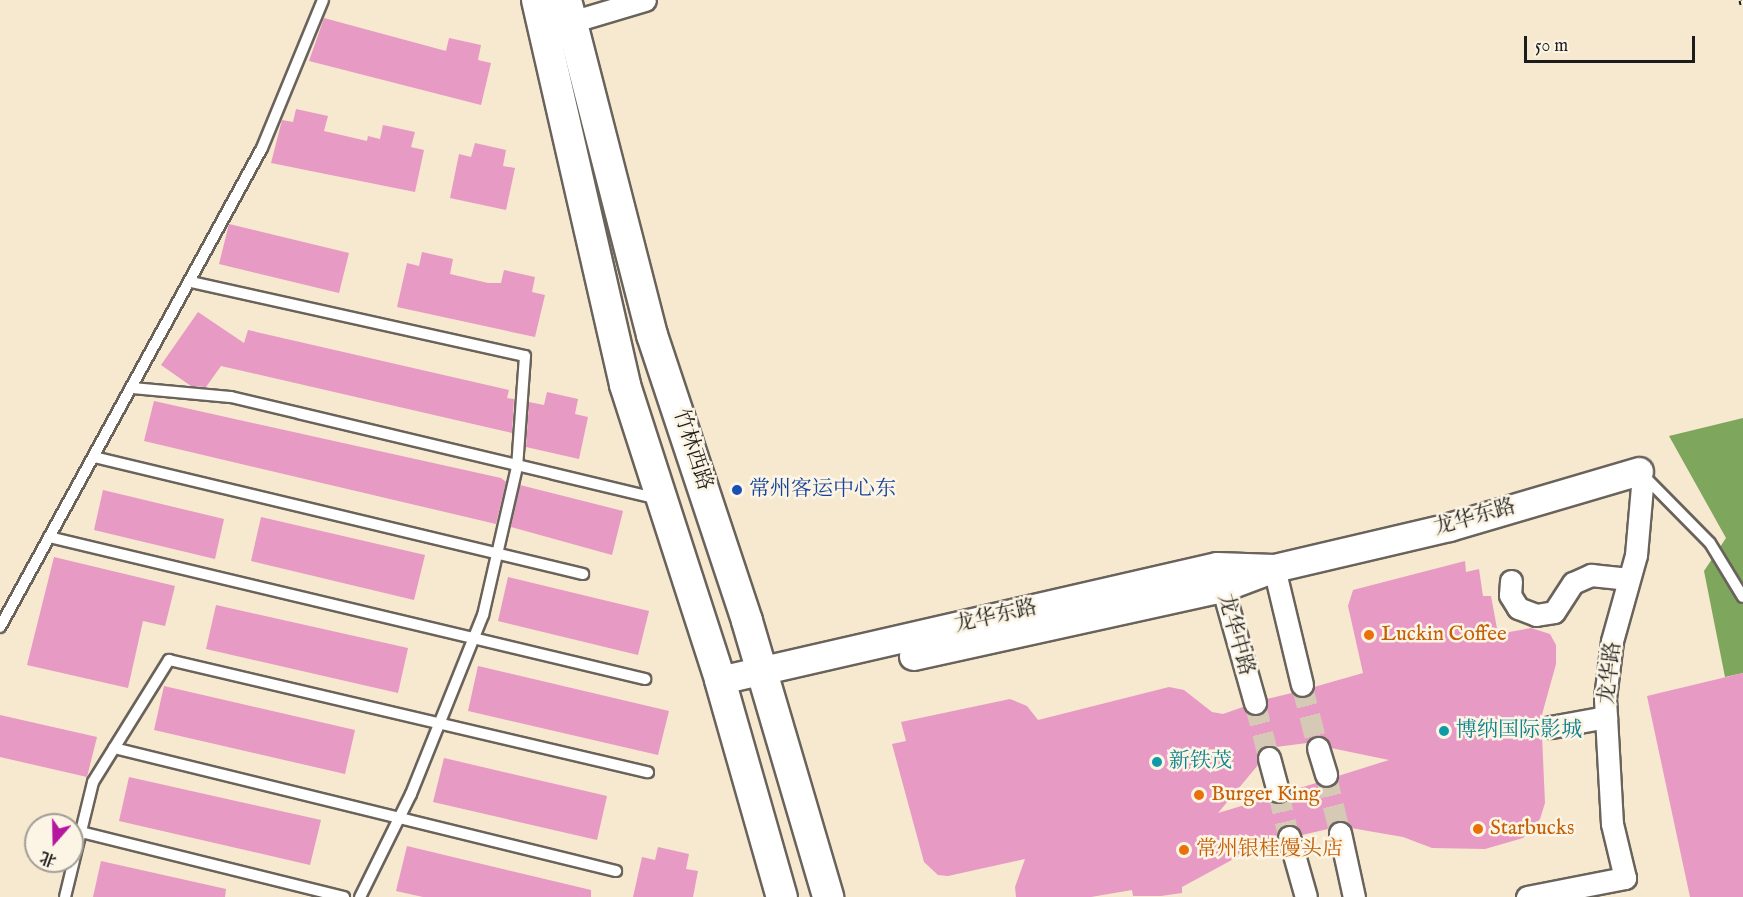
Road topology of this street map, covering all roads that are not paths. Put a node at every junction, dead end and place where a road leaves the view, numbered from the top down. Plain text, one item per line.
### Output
1 (323, 0) edge
2 (537, 0) edge
3 (645, 0) edge
4 (568, 11) edge
5 (191, 282) junction
6 (132, 388) junction
7 (94, 457) junction
8 (517, 466) junction
9 (1639, 471) junction
10 (663, 500) junction
11 (49, 537) junction
12 (497, 554) junction
13 (1274, 568) junction
14 (583, 574) dead end
15 (1219, 577) junction
16 (1629, 579) junction
17 (1511, 581) dead end
18 (1743, 597) edge
19 (0, 627) edge
20 (474, 638) junction
21 (645, 679) dead end
22 (764, 679) junction
23 (1302, 685) tunnel mouth
24 (722, 689) junction
25 (1255, 703) tunnel mouth
26 (1606, 717) junction
27 (440, 723) junction
28 (1551, 726) dead end
29 (114, 748) junction
30 (1318, 748) tunnel mouth
31 (1269, 758) tunnel mouth
32 (648, 772) dead end
33 (1326, 775) tunnel mouth
34 (1278, 791) tunnel mouth
35 (399, 818) junction
36 (84, 820) edge
37 (84, 833) edge
38 (1340, 833) tunnel mouth
39 (1289, 837) tunnel mouth
40 (616, 871) dead end
41 (71, 873) edge
42 (65, 897) edge
43 (344, 897) edge
44 (360, 897) edge
45 (782, 897) edge
46 (828, 897) edge
47 (1306, 897) edge
48 (1354, 897) edge
49 (1527, 897) edge

1 - 5 lane
2 - 10 main road, 竹林西路
3 - 4 street
4 - 22 main road, 竹林西路
5 - 6 lane
5 - 8 lane
6 - 7 lane
6 - 8 lane
7 - 11 lane
7 - 12 lane
8 - 10 lane
8 - 12 lane
9 - 13 street, 龙华东路
9 - 16 street, 龙华路
9 - 18 lane
10 - 24 main road, 竹林西路
11 - 19 lane
11 - 20 lane
12 - 14 lane
12 - 20 lane
13 - 15 street, 龙华东路
13 - 23 street
15 - 22 street, 龙华东路
15 - 25 street, 龙华中路
16 - 17 street
16 - 26 street, 龙华路
20 - 21 lane
20 - 27 lane
22 - 24 street, 龙华东路
22 - 46 main road, 竹林西路
24 - 45 main road, 竹林西路
26 - 28 street
26 - 49 street, 龙华路
27 - 29 lane
27 - 32 lane
27 - 35 lane
29 - 35 lane
29 - 36 lane
30 - 33 street
31 - 34 street
35 - 40 lane
35 - 44 lane
37 - 43 lane
38 - 48 street
39 - 47 street
41 - 42 lane

